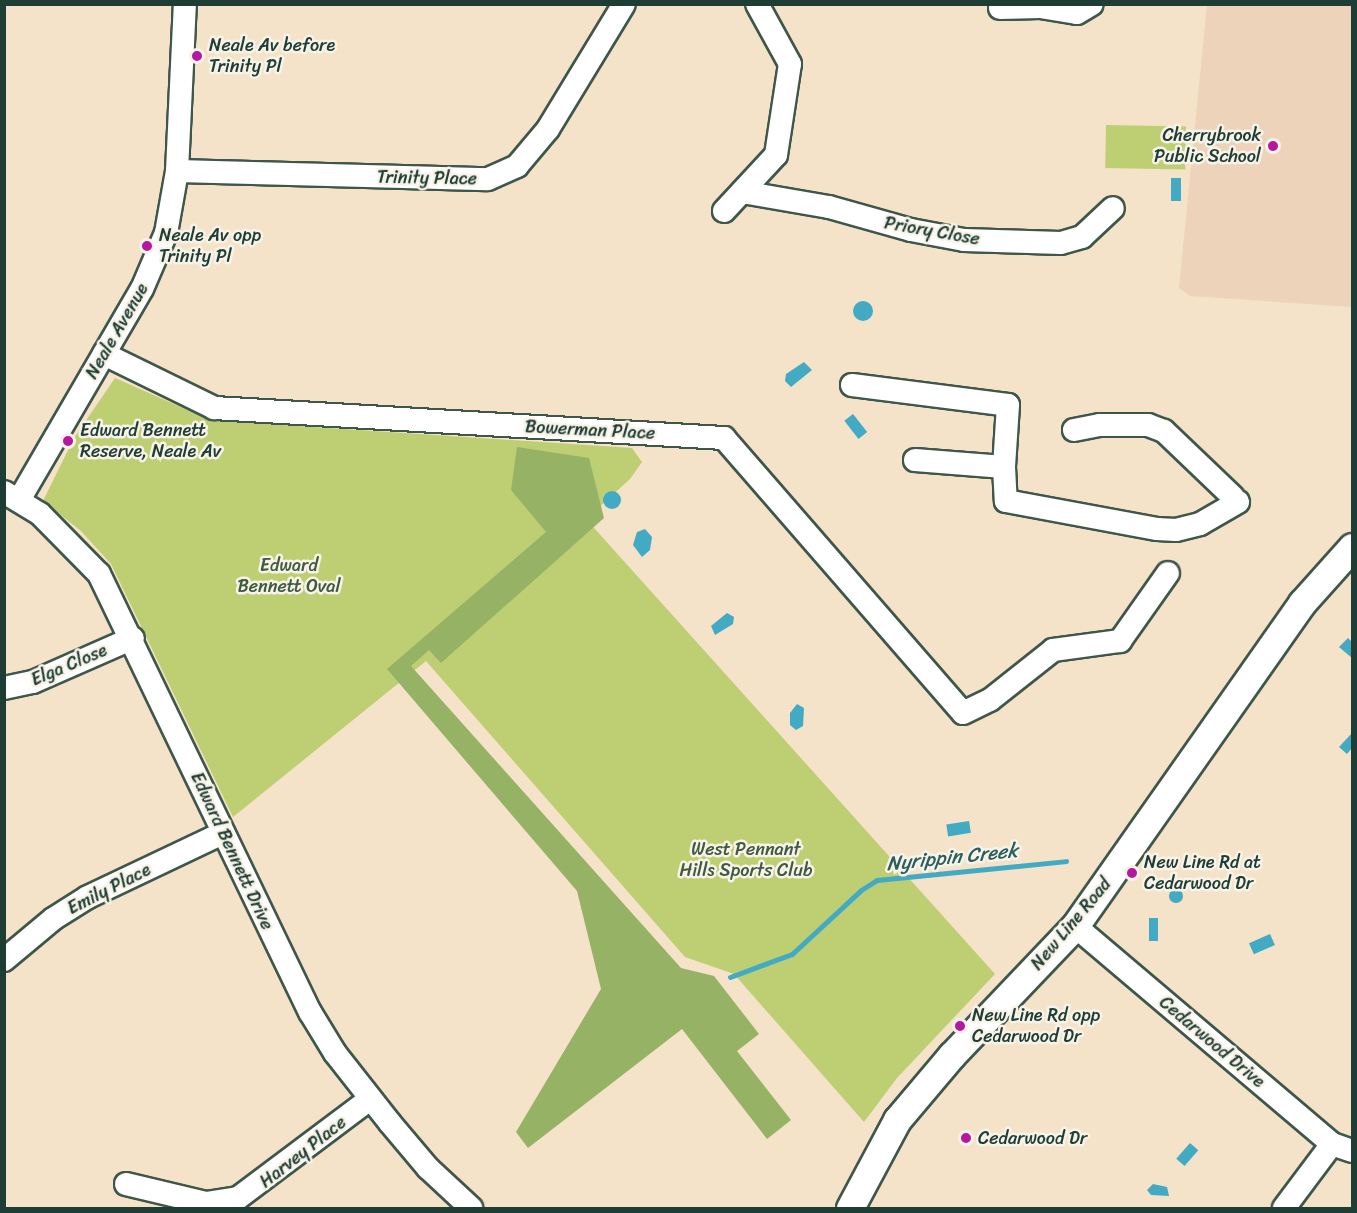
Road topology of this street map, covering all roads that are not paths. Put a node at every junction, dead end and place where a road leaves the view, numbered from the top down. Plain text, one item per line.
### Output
1 (185, 4) edge
2 (757, 4) edge
3 (1092, 4) edge
4 (619, 6) edge
5 (1000, 8) dead end
6 (177, 171) junction
7 (742, 192) junction
8 (1113, 208) dead end
9 (724, 210) dead end
10 (104, 354) junction
11 (852, 385) dead end
12 (1074, 430) dead end
13 (915, 459) dead end
14 (1004, 467) junction
15 (12, 496) edge
16 (1353, 547) edge
17 (1168, 573) dead end
18 (132, 638) junction
19 (4, 688) edge
20 (224, 833) junction
21 (1075, 926) junction
22 (4, 960) edge
23 (370, 1099) junction
24 (1342, 1147) edge
25 (126, 1184) dead end
26 (471, 1209) edge
27 (850, 1209) edge
28 (1284, 1209) edge

1 - 6 street, Neale Avenue
2 - 7 street
3 - 5 street
4 - 6 street, Trinity Place
6 - 10 street, Neale Avenue
7 - 8 street, Priory Close
7 - 9 street
10 - 15 street, Neale Avenue
10 - 17 street, Bowerman Place
11 - 14 street
12 - 14 street
13 - 14 street
15 - 18 street, Edward Bennett Drive
16 - 21 main road, New Line Road
18 - 19 street, Elga Close
18 - 20 street, Edward Bennett Drive
20 - 22 street, Emily Place
20 - 23 street, Edward Bennett Drive
21 - 24 street, Cedarwood Drive
21 - 27 main road, New Line Road
23 - 25 street, Harvey Place
23 - 26 street, Edward Bennett Drive
24 - 28 street

